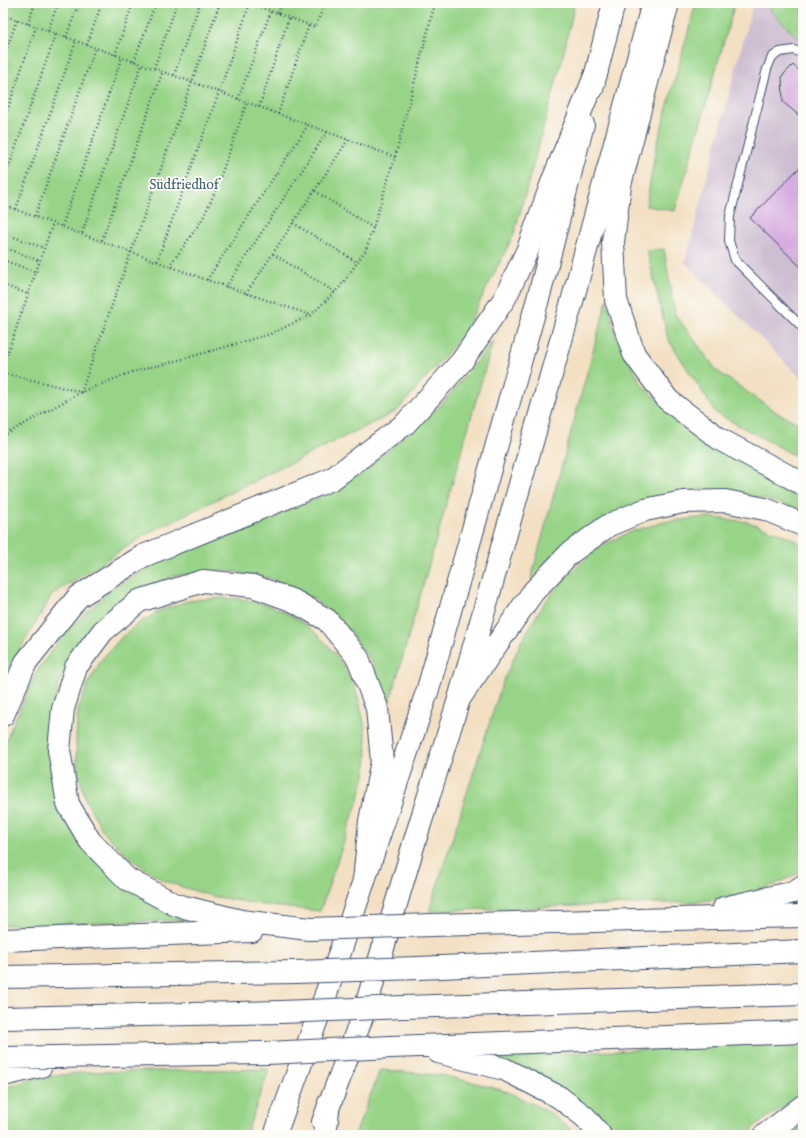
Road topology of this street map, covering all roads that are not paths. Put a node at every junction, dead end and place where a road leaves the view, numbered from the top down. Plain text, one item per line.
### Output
1 (614, 3) edge
2 (653, 3) edge
3 (668, 3) edge
4 (803, 54) edge
5 (597, 70) junction
6 (803, 328) edge
7 (803, 484) edge
8 (803, 525) edge
9 (459, 699) junction
10 (3, 715) edge
11 (364, 880) junction
12 (803, 886) edge
13 (803, 916) edge
14 (641, 920) junction
15 (310, 929) junction
16 (3, 940) edge
17 (803, 951) edge
18 (3, 977) edge
19 (803, 994) edge
20 (3, 1018) edge
21 (803, 1032) edge
22 (416, 1046) junction
23 (77, 1057) junction
24 (3, 1058) edge
25 (3, 1075) edge
26 (329, 1103) junction
27 (803, 1106) edge
28 (275, 1135) edge
29 (318, 1135) edge
30 (325, 1135) edge
31 (600, 1135) edge
32 (765, 1135) edge

1 - 5 highway
2 - 9 highway
3 - 7 highway
4 - 6 lane
5 - 10 highway
5 - 11 highway
8 - 9 highway
9 - 26 highway
11 - 15 highway
11 - 28 highway
12 - 14 highway
13 - 14 highway
14 - 15 highway, bridge
15 - 16 highway
17 - 18 highway, bridge
19 - 20 highway, bridge
21 - 22 highway
22 - 23 highway, bridge
22 - 31 highway
23 - 24 highway
23 - 25 highway
26 - 29 highway
26 - 30 highway
27 - 32 highway

